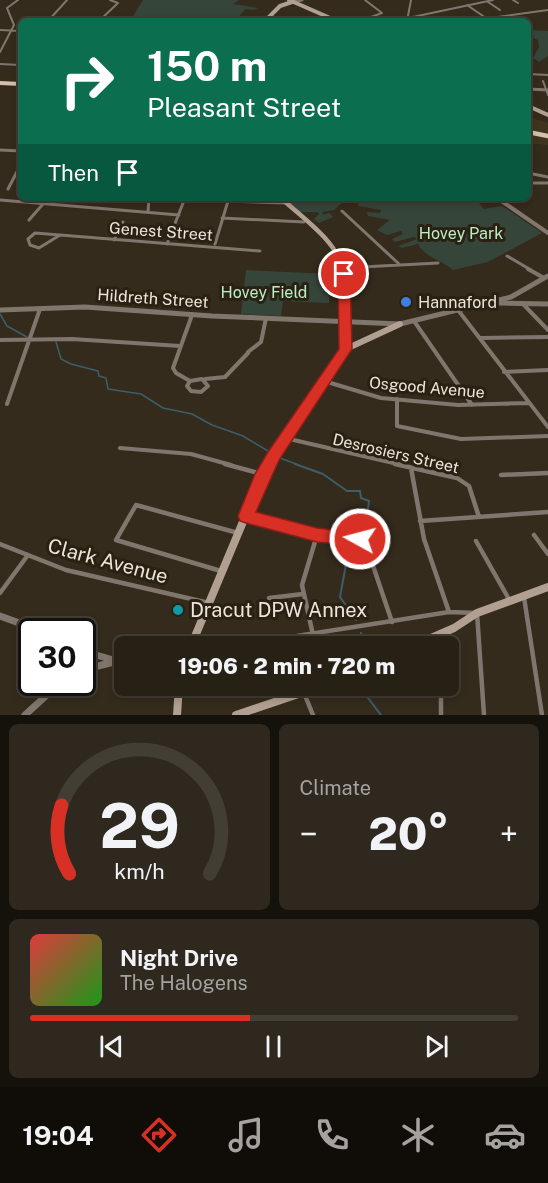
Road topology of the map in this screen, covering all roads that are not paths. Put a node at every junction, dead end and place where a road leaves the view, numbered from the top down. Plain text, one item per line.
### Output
1 (18, 0) edge
2 (67, 0) edge
3 (110, 0) edge
4 (282, 0) edge
5 (302, 0) edge
6 (365, 0) edge
7 (411, 0) edge
8 (493, 0) edge
9 (513, 0) edge
10 (116, 1) edge
11 (291, 1) edge
12 (487, 1) edge
13 (518, 3) dead end
14 (467, 5) junction
15 (280, 6) junction
16 (525, 8) dead end
17 (500, 10) dead end
18 (548, 10) edge
19 (532, 12) junction
20 (51, 18) edge
21 (102, 18) edge
22 (268, 18) edge
23 (330, 18) edge
24 (368, 18) edge
25 (408, 18) edge
26 (412, 18) edge
27 (486, 18) edge
28 (493, 18) edge
29 (0, 30) edge
30 (13, 31) junction
31 (18, 31) edge
32 (0, 52) edge
33 (0, 64) edge
34 (18, 65) edge
35 (531, 74) edge
36 (548, 75) edge
37 (543, 81) dead end
38 (0, 83) edge
39 (18, 84) edge
40 (531, 89) edge
41 (547, 92) edge
42 (531, 108) edge
43 (548, 116) edge
44 (531, 133) edge
45 (548, 136) edge
46 (0, 151) edge
47 (18, 151) edge
48 (18, 170) edge
49 (531, 174) edge
50 (548, 177) edge
51 (531, 183) edge
52 (548, 183) edge
53 (8, 189) dead end
54 (0, 200) edge
55 (149, 201) edge
56 (184, 201) edge
57 (500, 201) edge
58 (31, 203) joint
59 (285, 203) joint
60 (43, 204) junction
61 (342, 211) dead end
62 (148, 212) junction
63 (179, 215) junction
64 (222, 218) junction
65 (29, 220) dead end
66 (123, 222) dead end
67 (304, 222) junction
68 (548, 233) edge
69 (60, 235) junction
70 (114, 240) junction
71 (167, 244) junction
72 (215, 244) dead end
73 (260, 251) dead end
74 (507, 256) dead end
75 (438, 263) dead end
76 (399, 265) junction
77 (342, 268) junction
78 (546, 277) edge
79 (494, 302) junction
80 (523, 304) junction
81 (548, 304) edge
82 (41, 308) junction
83 (0, 310) edge
84 (458, 310) junction
85 (192, 315) junction
86 (266, 318) junction
87 (414, 321) junction
88 (347, 323) junction
89 (400, 324) junction
90 (548, 330) edge
91 (548, 337) edge
92 (479, 338) junction
93 (0, 340) edge
94 (30, 340) junction
95 (180, 346) junction
96 (345, 349) junction
97 (548, 370) edge
98 (504, 372) junction
99 (204, 379) junction
100 (190, 381) junction
101 (324, 381) junction
102 (398, 399) junction
103 (7, 404) dead end
104 (529, 404) junction
105 (472, 405) junction
106 (547, 425) edge
107 (548, 436) edge
108 (285, 438) junction
109 (120, 448) dead end
110 (411, 468) junction
111 (548, 473) edge
112 (263, 474) junction
113 (501, 475) dead end
114 (548, 512) edge
115 (246, 516) junction
116 (479, 517) junction
117 (420, 521) junction
118 (239, 533) junction
119 (317, 535) junction
120 (534, 535) dead end
121 (476, 541) dead end
122 (0, 544) edge
123 (548, 554) edge
124 (28, 555) junction
125 (223, 571) junction
126 (548, 587) edge
127 (0, 592) edge
128 (303, 594) junction
129 (524, 597) junction
130 (269, 598) dead end
131 (510, 602) junction
132 (210, 603) junction
133 (449, 612) junction
134 (477, 613) junction
135 (0, 616) edge
136 (392, 622) junction
137 (18, 623) edge
138 (441, 634) joint
139 (313, 635) junction
140 (195, 636) edge
141 (306, 636) edge
142 (436, 636) edge
143 (96, 656) edge
144 (114, 662) edge
145 (114, 662) edge
146 (96, 667) edge
147 (46, 696) edge
148 (178, 696) edge
149 (295, 696) edge
150 (305, 696) edge
151 (441, 696) edge
152 (25, 715) edge
153 (177, 715) edge
154 (236, 715) edge
155 (313, 715) edge
156 (441, 715) edge
157 (484, 715) edge
158 (542, 715) edge

1 - 30 street
2 - 20 street
3 - 10 street
4 - 15 main road
5 - 11 street
6 - 24 street
7 - 25 street
8 - 12 street
9 - 13 street
10 - 21 street
11 - 15 main road
11 - 23 main road
12 - 14 street
12 - 17 street
14 - 26 street
14 - 27 street
15 - 22 main road
16 - 19 street
18 - 19 street
19 - 28 street
29 - 30 street
30 - 31 street
30 - 32 street
33 - 34 street
35 - 36 street
37 - 41 street
38 - 39 main road
40 - 41 street
42 - 43 main road
44 - 45 main road
46 - 47 street
48 - 53 street
49 - 50 street
51 - 52 street
54 - 58 street
55 - 62 street
56 - 63 street
57 - 68 street
58 - 60 street
59 - 64 street
59 - 67 main road
60 - 62 street
60 - 65 street
61 - 76 street
62 - 63 street
63 - 71 street
64 - 67 street
64 - 72 street
66 - 70 street
67 - 77 main road
69 - 69 street, Genest Street
69 - 70 street, Genest Street
70 - 71 street, Genest Street
71 - 73 street, Genest Street
74 - 78 street
75 - 76 street
76 - 77 street
77 - 88 main road
78 - 79 street, Hildreth Street
79 - 80 street
79 - 84 street, Hildreth Street
80 - 81 street
80 - 90 street
82 - 83 street, Hildreth Street
82 - 85 street, Hildreth Street
82 - 94 street
84 - 87 street, Hildreth Street
84 - 92 street
85 - 86 street, Hildreth Street
85 - 95 street
86 - 88 street, Hildreth Street
86 - 99 street
87 - 89 street, Hildreth Street
87 - 105 street
88 - 89 street, Hildreth Street
88 - 96 main road
89 - 96 main road
91 - 92 street
92 - 98 street
93 - 94 street
94 - 95 street
94 - 103 street
95 - 100 street
96 - 101 main road
97 - 98 street
98 - 104 street
99 - 100 street
99 - 100 street
101 - 102 street, Osgood Avenue
101 - 108 main road
102 - 105 street, Osgood Avenue
102 - 107 street
104 - 105 street, Osgood Avenue
104 - 106 street
108 - 110 street, Desrosiers Street
108 - 112 main road
109 - 112 street
110 - 116 street, Desrosiers Street
110 - 117 street
111 - 113 street
112 - 115 main road
114 - 116 street
115 - 118 main road
115 - 119 street
116 - 117 street
117 - 133 street
118 - 125 main road
118 - 125 street
119 - 128 street
119 - 136 street
120 - 123 street
121 - 131 street
122 - 124 street, Clark Avenue
124 - 127 street
124 - 132 street, Clark Avenue
125 - 132 main road
126 - 129 main road
128 - 130 street
128 - 139 street
129 - 131 main road
129 - 158 street
131 - 134 main road
132 - 140 main road
133 - 134 street
133 - 136 street
134 - 138 main road
134 - 157 street
135 - 137 street
136 - 139 street
138 - 142 main road
139 - 141 street
143 - 144 street
145 - 146 street
147 - 152 street
148 - 153 main road
149 - 154 main road
150 - 155 street
151 - 156 street

